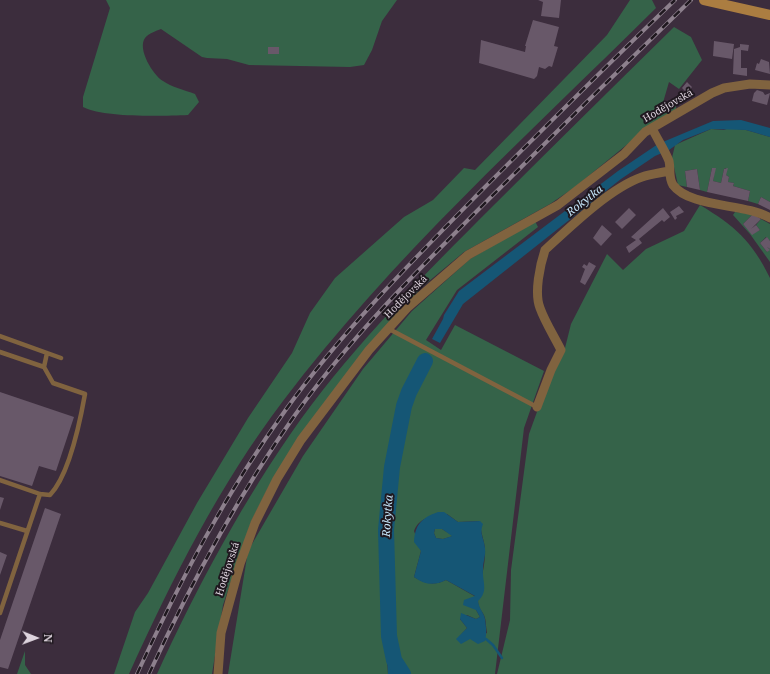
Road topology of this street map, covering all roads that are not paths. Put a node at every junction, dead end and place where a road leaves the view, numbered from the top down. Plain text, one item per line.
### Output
1 (704, 0) edge
2 (770, 15) edge
3 (770, 85) edge
4 (652, 128) junction
5 (669, 171) junction
6 (770, 218) edge
7 (389, 329) junction
8 (0, 336) edge
9 (0, 352) edge
10 (47, 353) junction
11 (61, 358) dead end
12 (44, 367) junction
13 (536, 407) joint
14 (0, 480) edge
15 (40, 494) junction
16 (0, 523) edge
17 (27, 531) junction
18 (0, 613) edge
19 (218, 674) edge

1 - 2 street
3 - 4 street, Hodějovská
4 - 5 street
4 - 7 street, Hodějovská
5 - 6 street
5 - 13 street
7 - 13 lane
7 - 19 street, Hodějovská
8 - 10 lane
9 - 12 lane
10 - 11 lane
10 - 12 lane
12 - 15 lane
14 - 15 lane
15 - 17 lane
16 - 17 lane
17 - 18 lane

